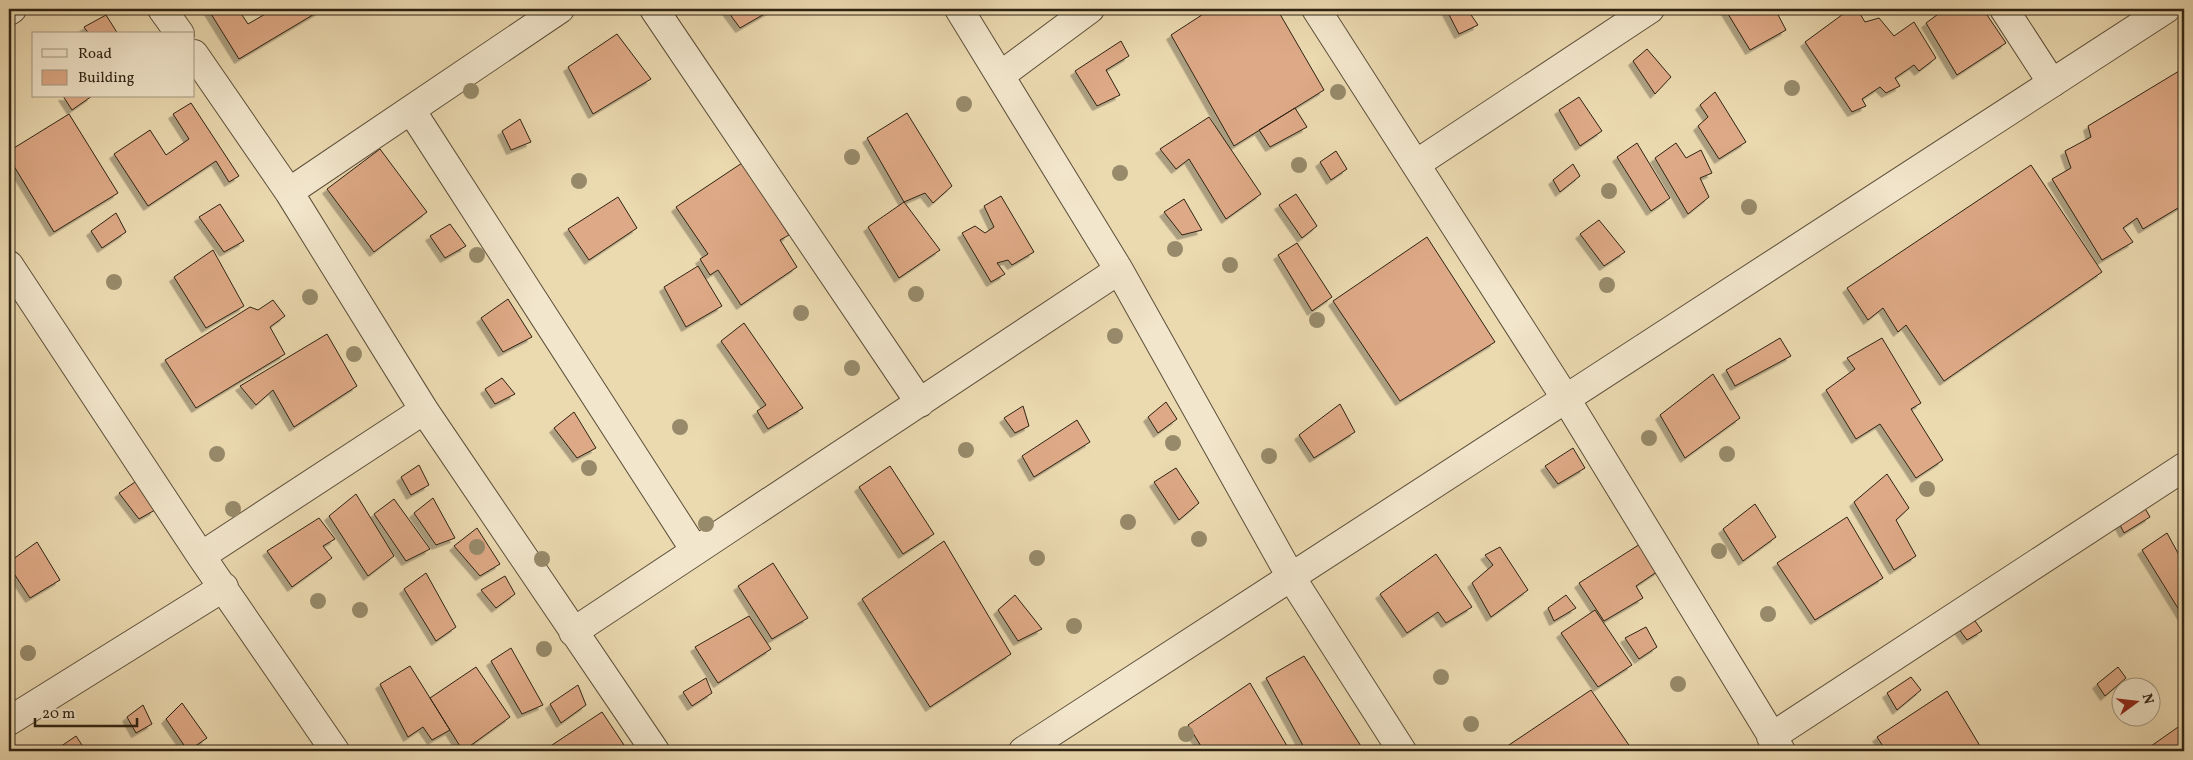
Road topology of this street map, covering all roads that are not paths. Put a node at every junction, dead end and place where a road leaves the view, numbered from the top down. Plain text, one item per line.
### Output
1 (12, 9) edge
2 (162, 9) edge
3 (560, 9) edge
4 (654, 9) edge
5 (959, 9) edge
6 (1090, 9) edge
7 (1316, 9) edge
8 (1650, 9) edge
9 (2004, 9) edge
10 (2166, 9) edge
11 (9, 11) edge
12 (179, 32) edge
13 (195, 55) edge
14 (1001, 75) junction
15 (2052, 82) junction
16 (411, 110) junction
17 (1416, 164) junction
18 (289, 192) junction
19 (9, 265) edge
20 (1119, 270) junction
21 (1566, 399) junction
22 (920, 403) junction
23 (424, 410) junction
24 (2184, 468) edge
25 (694, 549) junction
26 (202, 556) junction
27 (1291, 577) junction
28 (224, 587) junction
29 (573, 632) junction
30 (9, 720) edge
31 (1776, 744) edge
32 (1031, 749) edge
33 (335, 751) edge
34 (655, 751) edge
35 (1402, 751) edge

1 - 11 street
2 - 12 street
3 - 16 street
4 - 22 street
5 - 14 street
6 - 14 street
7 - 17 street
8 - 17 street
9 - 15 street
10 - 15 street
13 - 18 street
14 - 20 street
15 - 21 street
16 - 18 street
16 - 25 street
17 - 21 street
18 - 23 street
19 - 26 street
20 - 22 street
20 - 27 street
21 - 27 street
21 - 31 street
22 - 25 street
23 - 26 street
23 - 29 street
24 - 31 street
25 - 29 street
26 - 28 street
27 - 32 street
27 - 35 street
28 - 30 street
28 - 33 street
29 - 34 street

